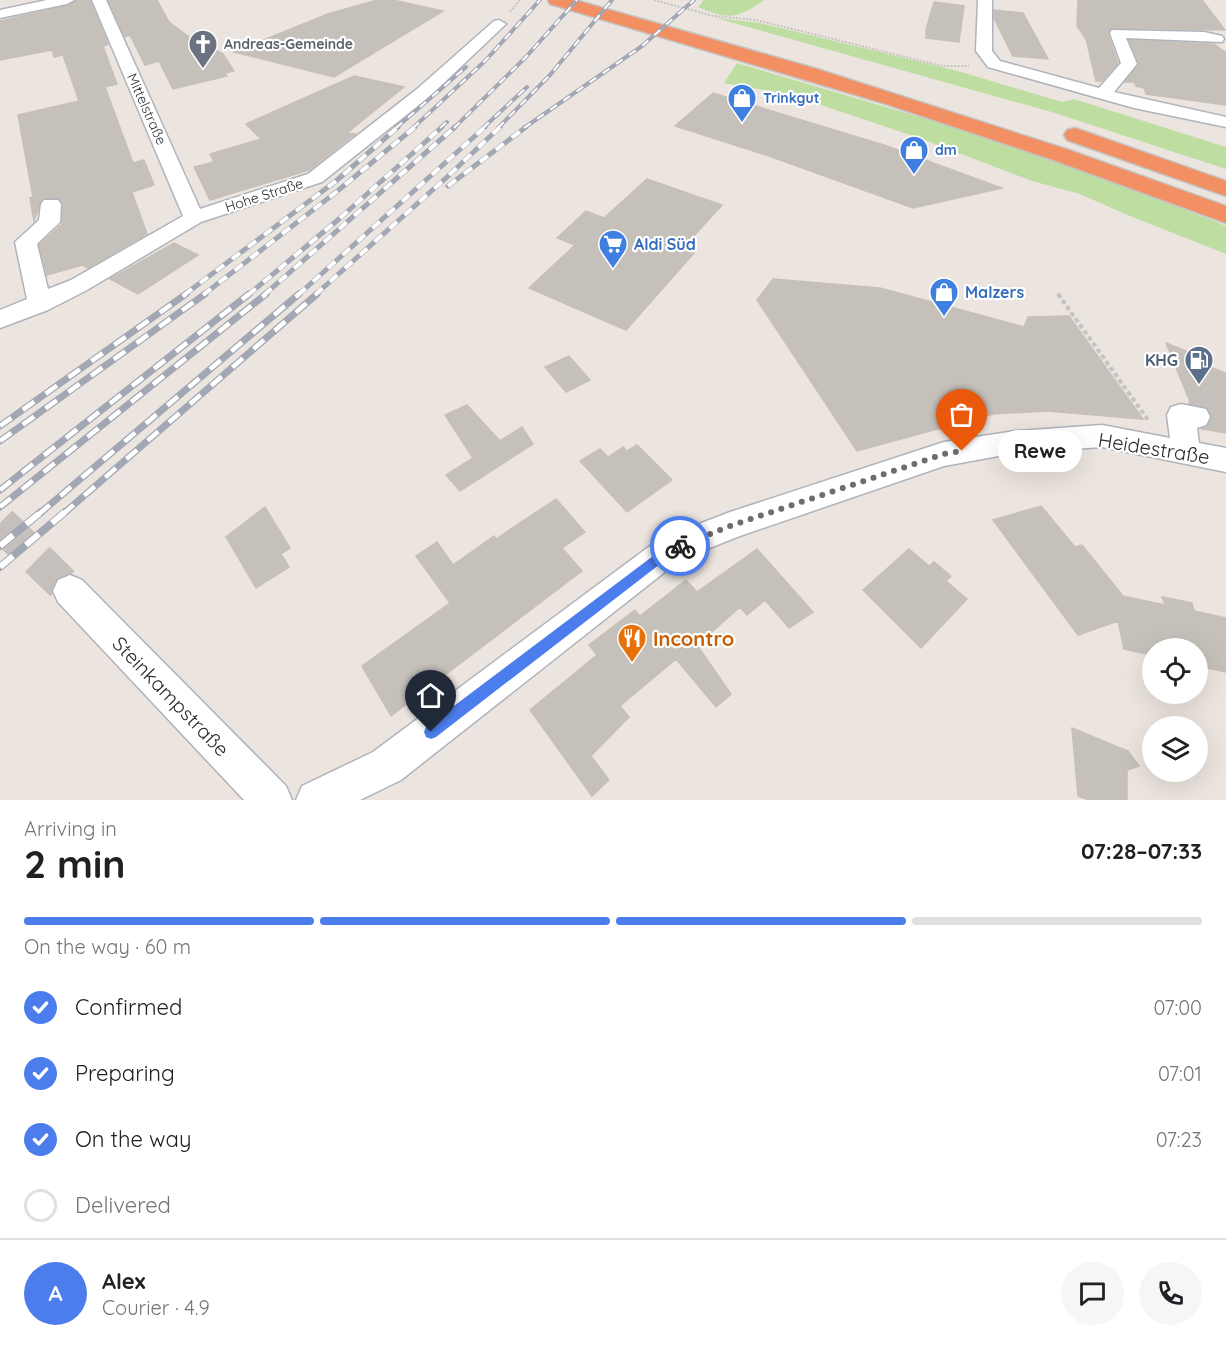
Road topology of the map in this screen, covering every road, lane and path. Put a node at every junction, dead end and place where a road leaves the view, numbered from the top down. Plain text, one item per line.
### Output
1 (67, 0) edge
2 (99, 0) edge
3 (556, 0) edge
4 (607, 0) edge
5 (654, 0) edge
6 (985, 0) edge
7 (0, 14) edge
8 (499, 24) dead end
9 (1216, 39) dead end
10 (842, 63) dead end
11 (994, 64) junction
12 (1103, 94) junction
13 (1226, 122) edge
14 (1052, 127) dead end
15 (1226, 189) edge
16 (51, 204) dead end
17 (1226, 215) edge
18 (194, 218) junction
19 (1058, 293) dead end
20 (40, 304) junction
21 (0, 320) edge
22 (1189, 411) dead end
23 (1177, 451) junction
24 (1226, 460) edge
25 (70, 591) tunnel mouth
26 (272, 800) edge
27 (316, 800) edge

1 - 7 street
2 - 18 street, Mittelstraße
3 - 17 highway
4 - 10 highway
5 - 11 path
6 - 11 street
8 - 18 street, Hohe Straße
9 - 12 street
11 - 12 street
12 - 13 street
14 - 15 highway
16 - 20 street
18 - 20 street, Hohe Straße
19 - 23 path
20 - 21 street, Hohe Straße
22 - 23 street
23 - 24 street, Heidestraße
23 - 27 street, Heidestraße
25 - 26 street, Steinkampstraße

